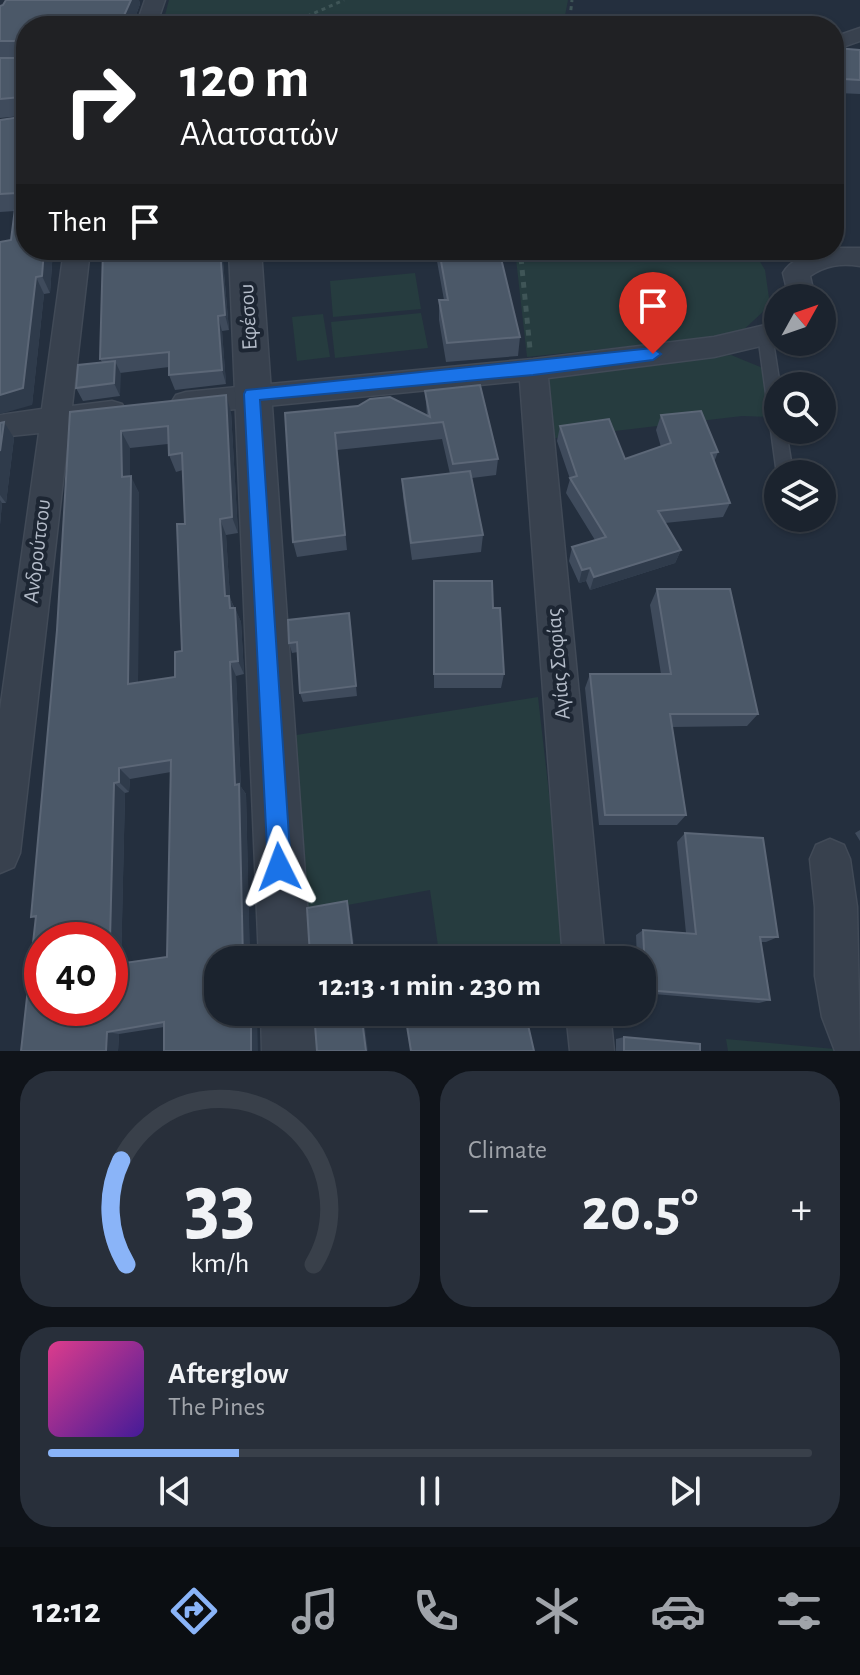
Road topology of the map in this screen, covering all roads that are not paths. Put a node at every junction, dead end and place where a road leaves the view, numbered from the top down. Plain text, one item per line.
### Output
1 (860, 259) edge
2 (76, 260) edge
3 (245, 260) edge
4 (821, 260) edge
5 (799, 284) edge
6 (820, 284) edge
7 (764, 336) edge
8 (533, 369) junction
9 (252, 394) junction
10 (53, 419) junction
11 (0, 426) edge
12 (0, 853) edge
13 (830, 859) dead end
14 (284, 946) edge
15 (583, 946) edge
16 (289, 1026) edge
17 (589, 1026) edge
18 (290, 1051) edge
19 (592, 1051) edge
20 (857, 1051) edge

1 - 6 street
2 - 10 street, Ανδρούτσου
3 - 9 street, Εφέσου
4 - 5 street
7 - 8 street
8 - 9 street
8 - 15 street, Αγίας Σοφίας
9 - 10 street
9 - 14 street, Εφέσου
10 - 11 street
10 - 12 street, Ανδρούτσου
13 - 20 street
16 - 18 street
17 - 19 street

